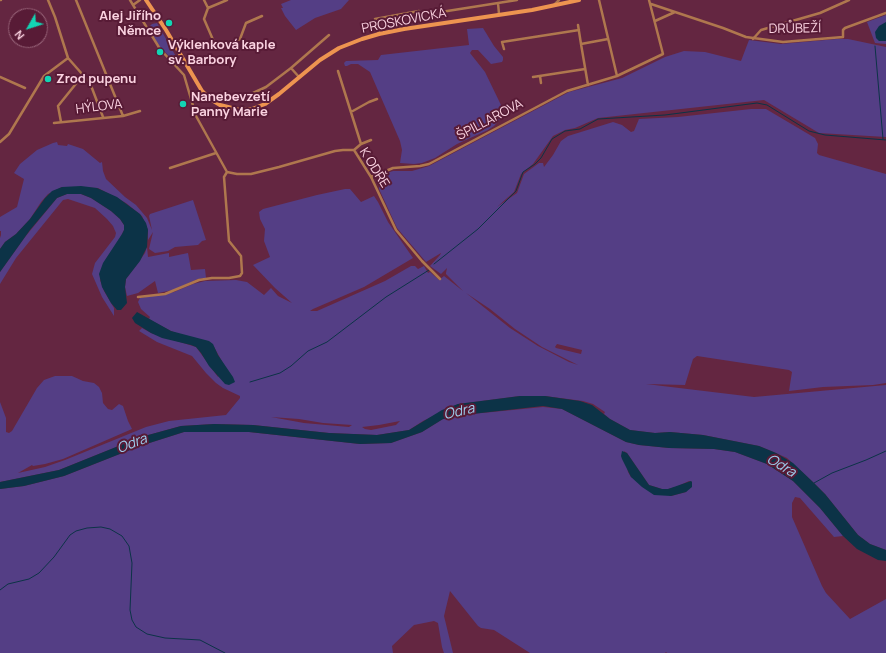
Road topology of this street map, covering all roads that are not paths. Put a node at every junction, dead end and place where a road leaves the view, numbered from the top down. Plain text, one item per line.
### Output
1 (48, 0) edge
2 (76, 0) edge
3 (130, 0) edge
4 (140, 0) edge
5 (146, 0) edge
6 (204, 0) edge
7 (227, 0) edge
8 (517, 0) edge
9 (560, 0) edge
10 (579, 0) edge
11 (599, 0) edge
12 (650, 0) edge
13 (850, 0) edge
14 (498, 3) junction
15 (651, 4) junction
16 (133, 5) junction
17 (553, 6) junction
18 (208, 8) junction
19 (419, 11) dead end
20 (441, 12) dead end
21 (675, 12) junction
22 (886, 13) edge
23 (500, 14) junction
24 (262, 16) dead end
25 (655, 21) junction
26 (578, 25) dead end
27 (579, 30) junction
28 (379, 34) junction
29 (328, 35) dead end
30 (608, 39) junction
31 (753, 39) junction
32 (581, 44) junction
33 (504, 49) dead end
34 (68, 58) junction
35 (291, 68) junction
36 (585, 68) junction
37 (338, 71) dead end
38 (83, 75) junction
39 (540, 76) junction
40 (618, 76) junction
41 (0, 77) edge
42 (299, 77) junction
43 (533, 77) dead end
44 (541, 83) dead end
45 (588, 85) junction
46 (25, 88) dead end
47 (240, 95) dead end
48 (377, 99) dead end
49 (140, 111) dead end
50 (351, 112) junction
51 (122, 116) junction
52 (103, 118) junction
53 (61, 122) junction
54 (54, 123) dead end
55 (371, 140) dead end
56 (0, 142) edge
57 (361, 144) junction
58 (354, 150) junction
59 (216, 153) junction
60 (170, 168) dead end
61 (227, 172) junction
62 (371, 178) junction
63 (440, 279) dead end
64 (138, 297) dead end

1 - 34 street
2 - 51 street
3 - 16 street
4 - 16 street
5 - 42 street, PROSKOVICKÁ
6 - 18 street
7 - 18 street
8 - 14 street, PROSKOVICKÁ
9 - 17 street
10 - 17 street, PROSKOVICKÁ
11 - 30 street
12 - 15 street, ŠPILLAROVA
13 - 31 street
14 - 20 street, PROSKOVICKÁ
14 - 23 street
15 - 21 street, DRŮBEŽÍ
15 - 25 street, ŠPILLAROVA
16 - 59 street
17 - 23 street, PROSKOVICKÁ
18 - 24 street
19 - 28 street
21 - 25 street
21 - 31 street, DRŮBEŽÍ
22 - 31 street, DRŮBEŽÍ
23 - 28 street, PROSKOVICKÁ
25 - 40 street, ŠPILLAROVA
26 - 27 street
27 - 32 street
27 - 33 street
28 - 42 street, PROSKOVICKÁ
29 - 35 street
30 - 32 street
30 - 40 street
32 - 36 street
34 - 38 street
34 - 56 street
35 - 42 street
35 - 47 street
36 - 39 street
36 - 45 street
37 - 50 street
38 - 52 street
38 - 53 street, HÝLOVA
39 - 43 street
39 - 44 street
40 - 45 street, ŠPILLAROVA
41 - 46 street
45 - 62 street, ŠPILLAROVA
48 - 50 street
49 - 51 street, HÝLOVA
50 - 57 street
51 - 52 street, HÝLOVA
52 - 53 street, HÝLOVA
53 - 54 street, HÝLOVA
55 - 57 street
57 - 58 street
58 - 61 street, K ODŘE
58 - 62 street, K ODŘE
59 - 60 street
59 - 61 street
61 - 64 street
62 - 63 street, K ODŘE

